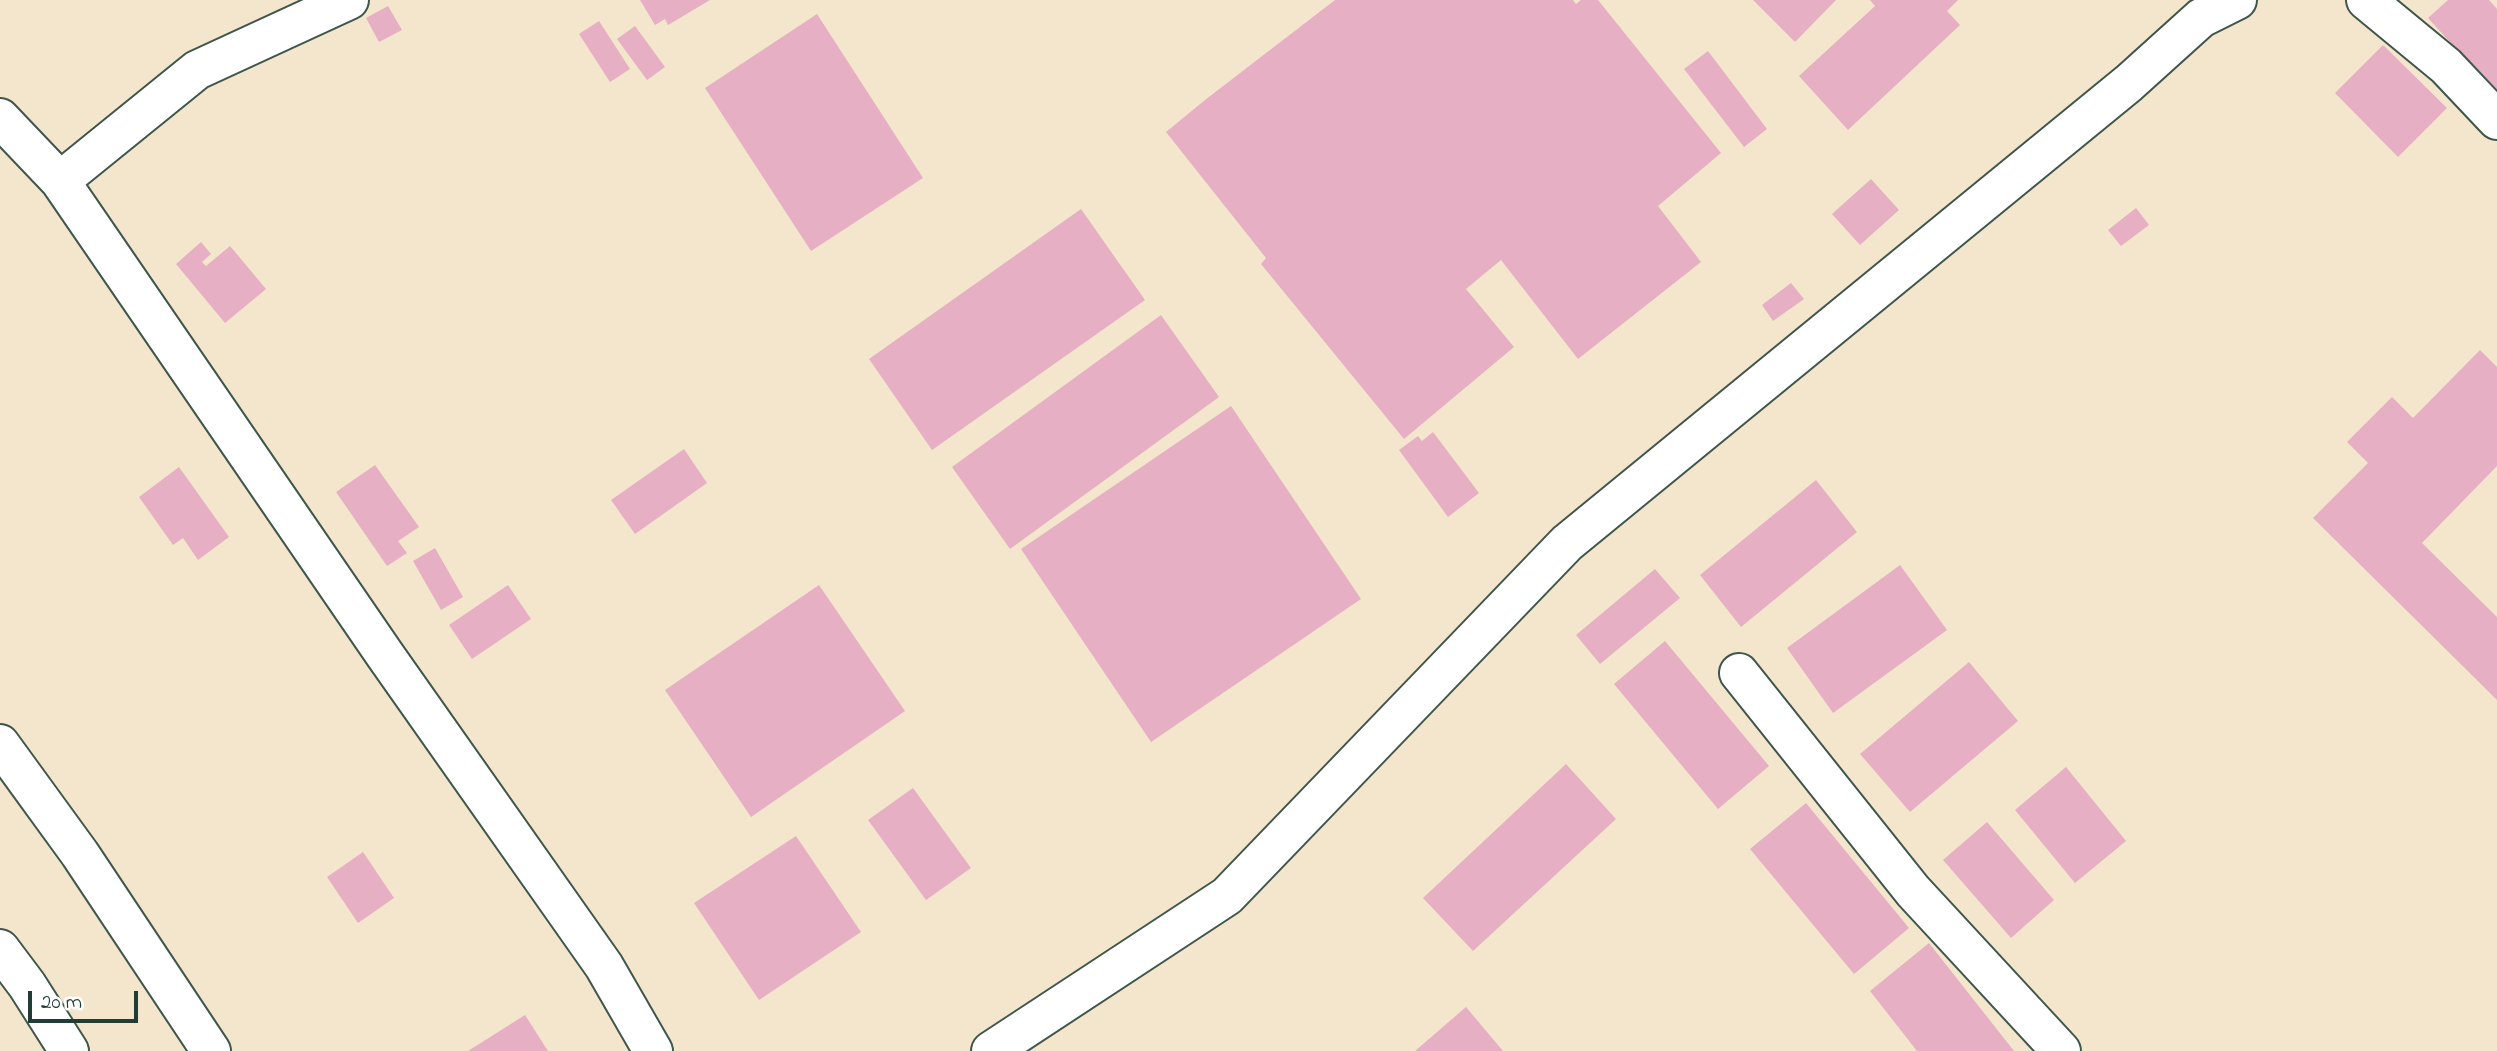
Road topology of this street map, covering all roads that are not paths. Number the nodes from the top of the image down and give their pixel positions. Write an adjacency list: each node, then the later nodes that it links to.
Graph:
1 (349, 0): 6 (main road)
2 (2236, 0): 13 (main road)
3 (2366, 0): 5 (main road)
4 (0, 118): 6 (main road)
5 (2497, 120)
6 (60, 181): 12 (main road)
7 (1739, 673): 14 (main road)
8 (0, 744): 11 (main road)
9 (0, 949): 10 (main road)
10 (69, 1051)
11 (211, 1051)
12 (653, 1051)
13 (991, 1051)
14 (2061, 1051)

